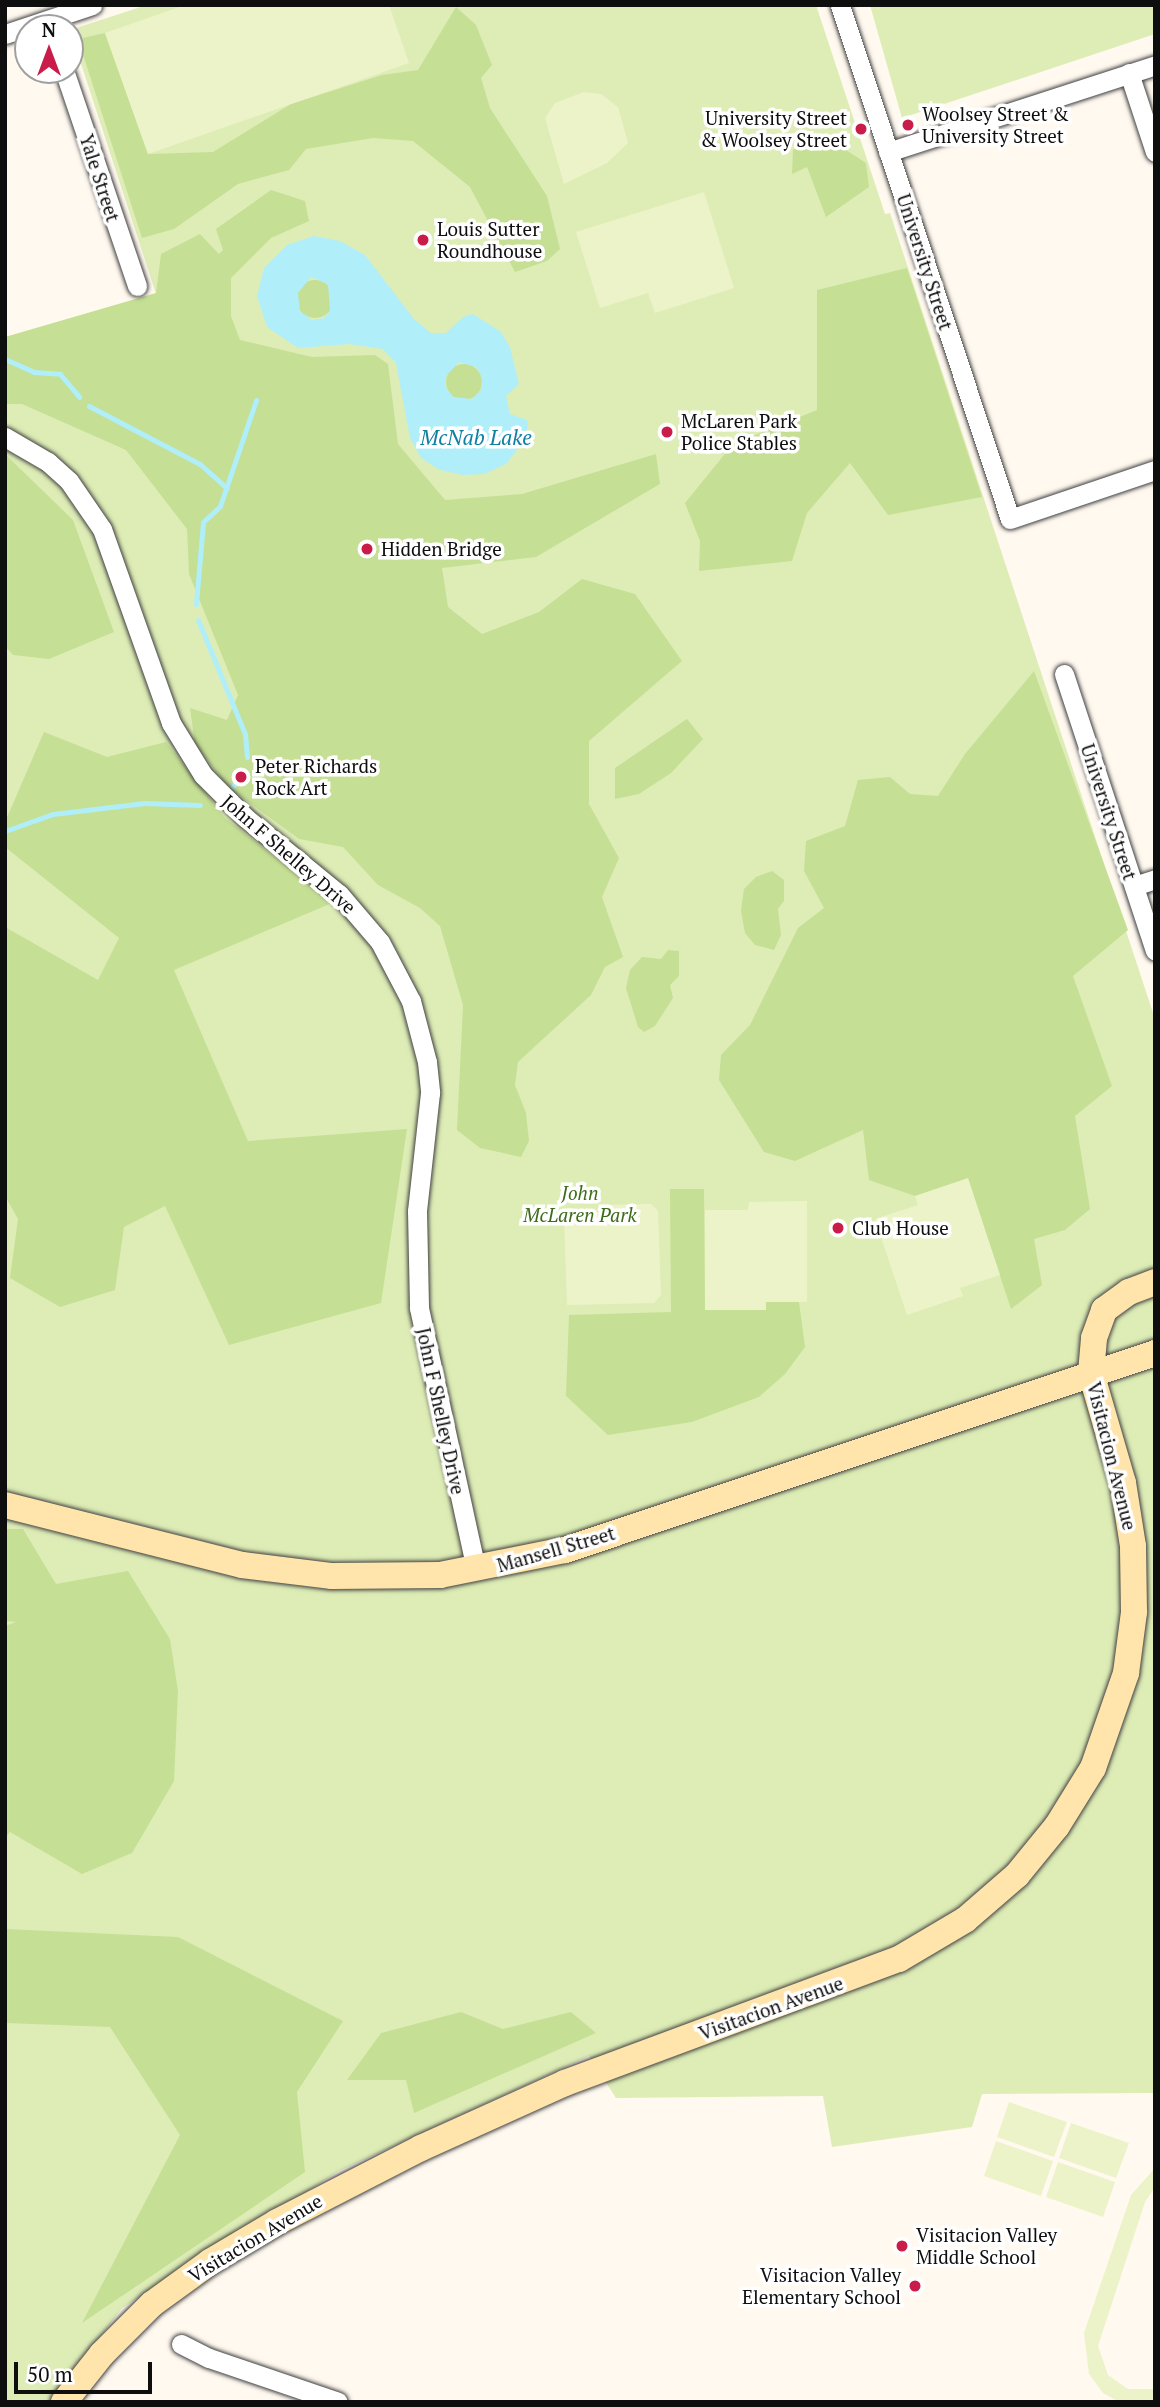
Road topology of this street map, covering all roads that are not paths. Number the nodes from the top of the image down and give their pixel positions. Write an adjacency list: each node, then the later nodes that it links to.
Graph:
1 (92, 5): 3 (street)
2 (840, 5): 7 (street, University Street)
3 (61, 14)
4 (1155, 65): 5 (street)
5 (1129, 73): 7 (street); 8 (street)
6 (69, 84): 9 (street, Yale Street)
7 (888, 152): 11 (street, University Street)
8 (1155, 152)
9 (136, 286)
10 (5, 437): 20 (street, John F Shelley Drive)
11 (1155, 470)
12 (1064, 674): 14 (street, University Street)
13 (1155, 879): 14 (street)
14 (1134, 886): 15 (street, University Street)
15 (1155, 950)
16 (1155, 1282): 18 (street)
17 (1155, 1353): 18 (street, Mansell Street)
18 (1091, 1373): 20 (street, Mansell Street); 22 (street, Visitacion Avenue)
19 (5, 1504): 20 (street, Mansell Street)
20 (476, 1570)
21 (181, 2344): 23 (street)
22 (64, 2402)
23 (338, 2402)

